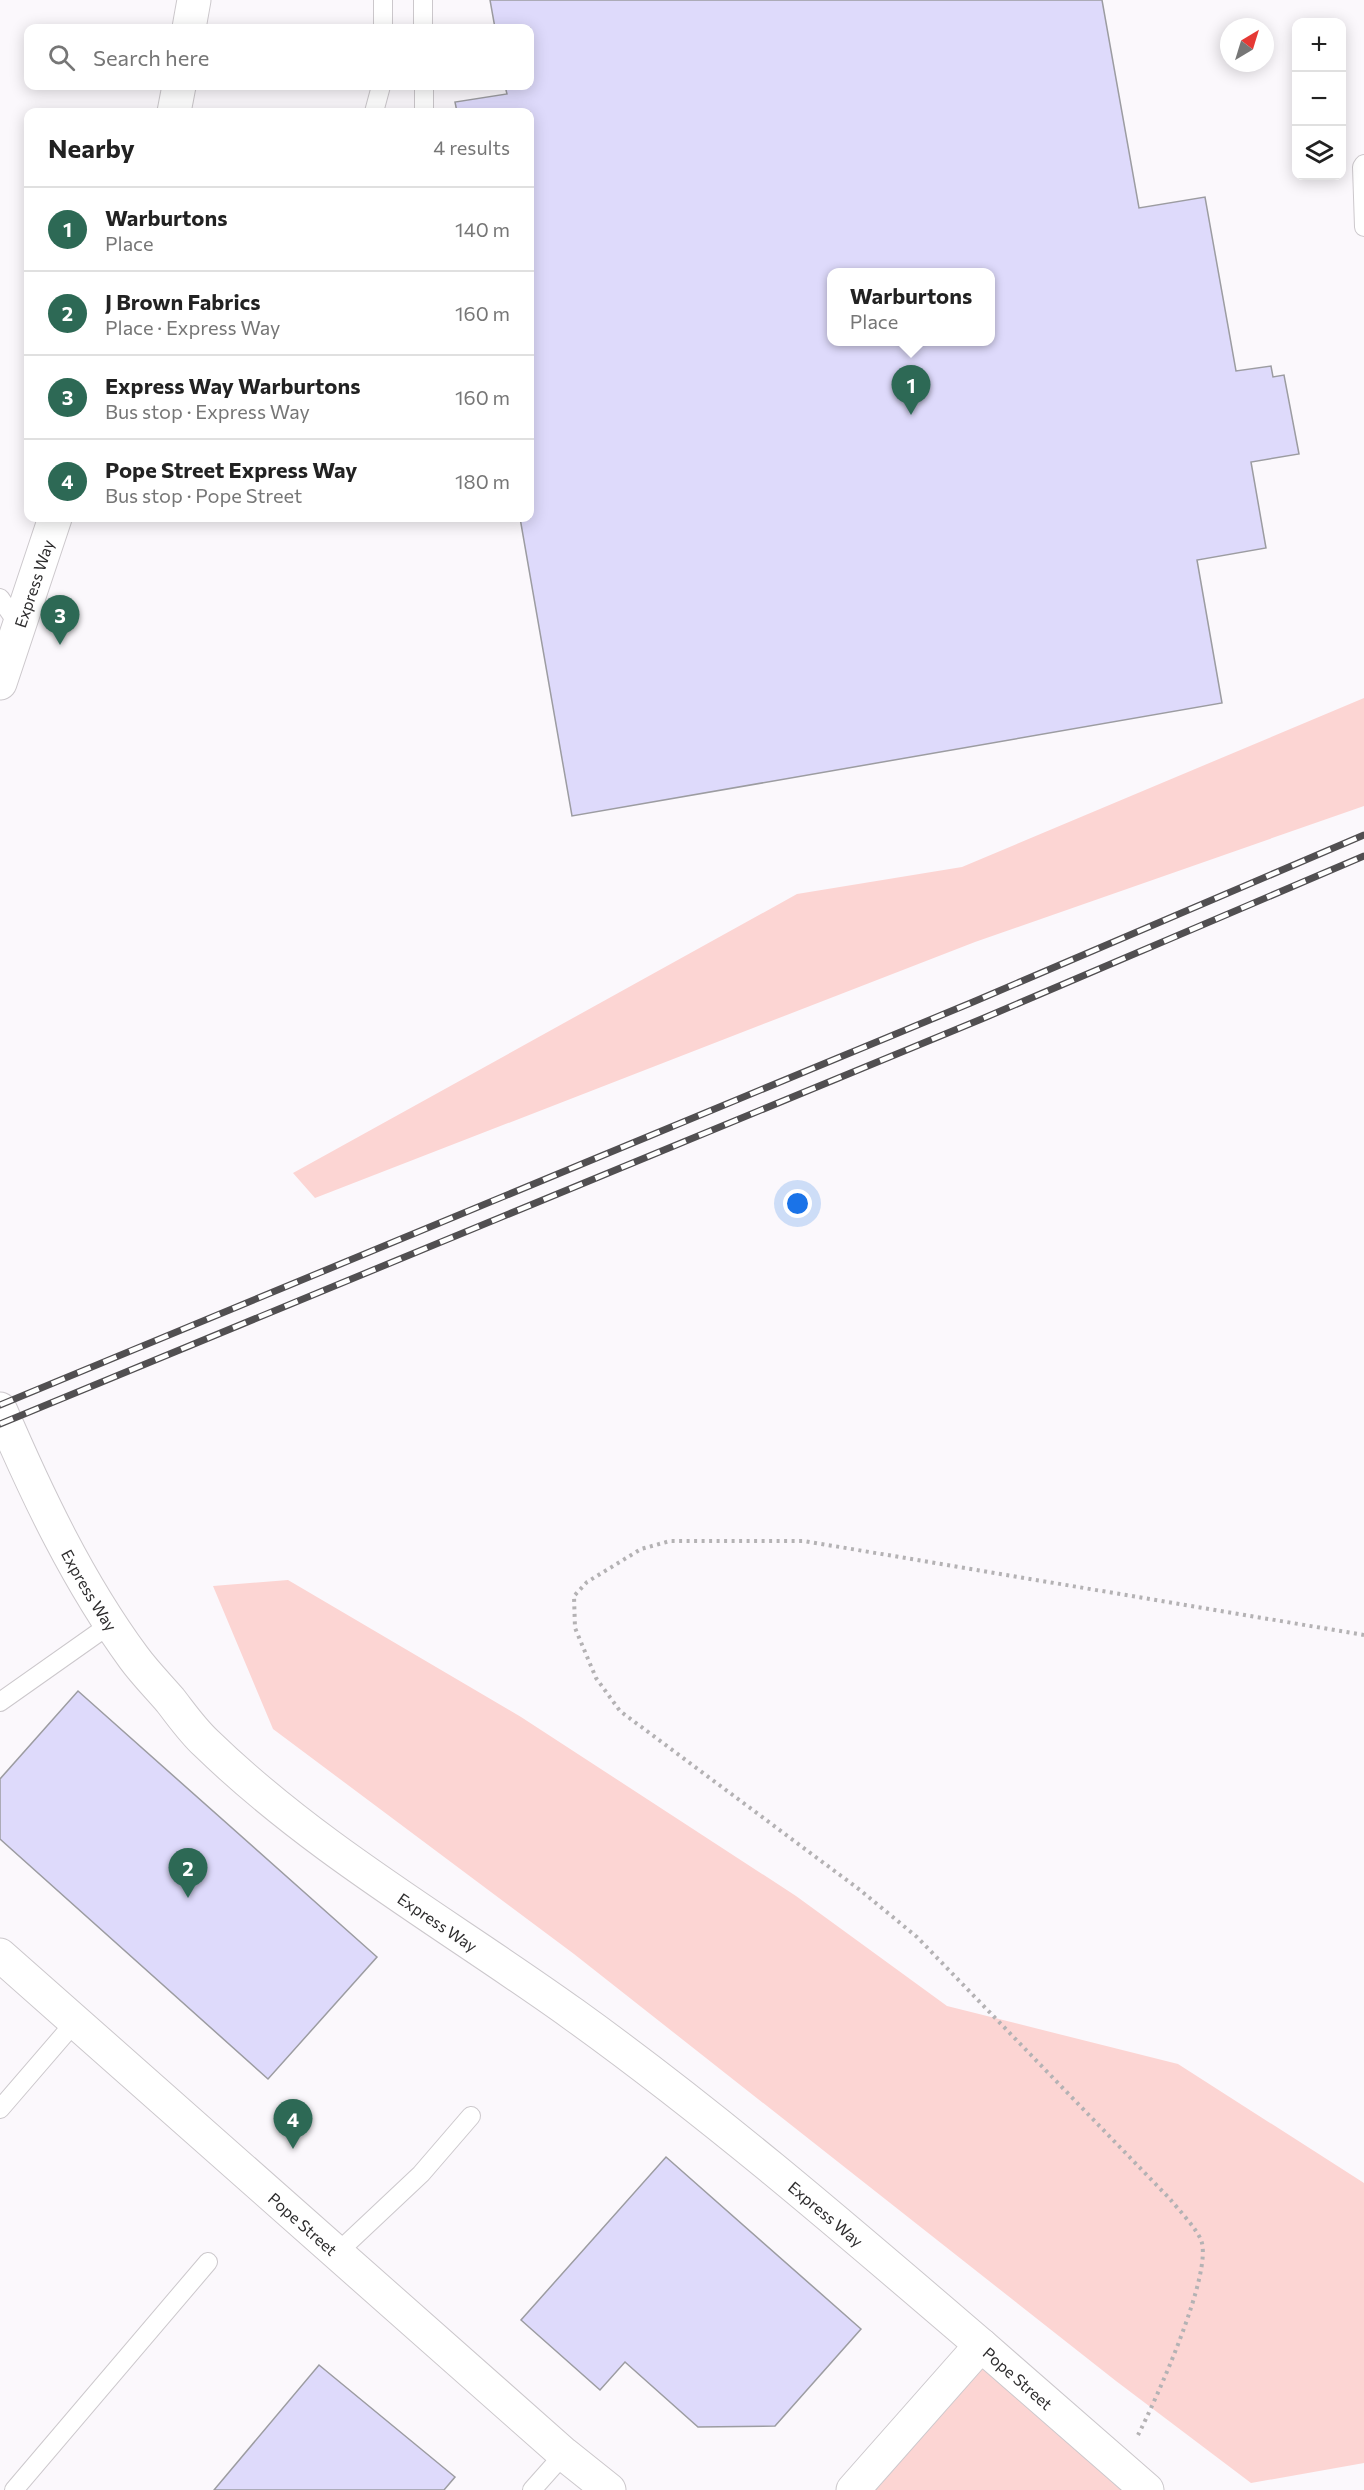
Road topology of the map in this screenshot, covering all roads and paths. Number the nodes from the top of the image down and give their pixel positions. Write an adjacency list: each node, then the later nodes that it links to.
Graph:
1 (194, 0): 4 (street)
2 (383, 0): 5 (lane)
3 (423, 0): 6 (lane)
4 (190, 24)
5 (383, 24)
6 (423, 24)
7 (178, 90): 10 (street)
8 (380, 90): 11 (lane)
9 (424, 90): 12 (lane)
10 (175, 108)
11 (375, 108)
12 (424, 108)
13 (1364, 164): 14 (lane)
14 (1364, 227)
15 (53, 522): 16 (street, Express Way)
16 (9, 611): 17 (street, Express Way)
17 (0, 683)
18 (0, 1408): 19 (street, Express Way)
19 (112, 1623): 21 (lane); 28 (street, Express Way)
20 (1364, 1635): 30 (path)
21 (0, 1702)
22 (0, 1955): 23 (street, Pope Street)
23 (75, 2022): 24 (lane); 26 (street, Pope Street)
24 (0, 2109)
25 (471, 2116): 26 (lane)
26 (337, 2253): 29 (street, Pope Street)
27 (208, 2262): 31 (lane)
28 (981, 2345): 30 (street, Pope Street); 34 (street, Pope Street)
29 (564, 2454): 32 (lane); 33 (street, Pope Street)
30 (1121, 2468): 35 (street, Pope Street)
31 (14, 2490)
32 (532, 2490)
33 (609, 2490)
34 (853, 2490)
35 (1147, 2490)

